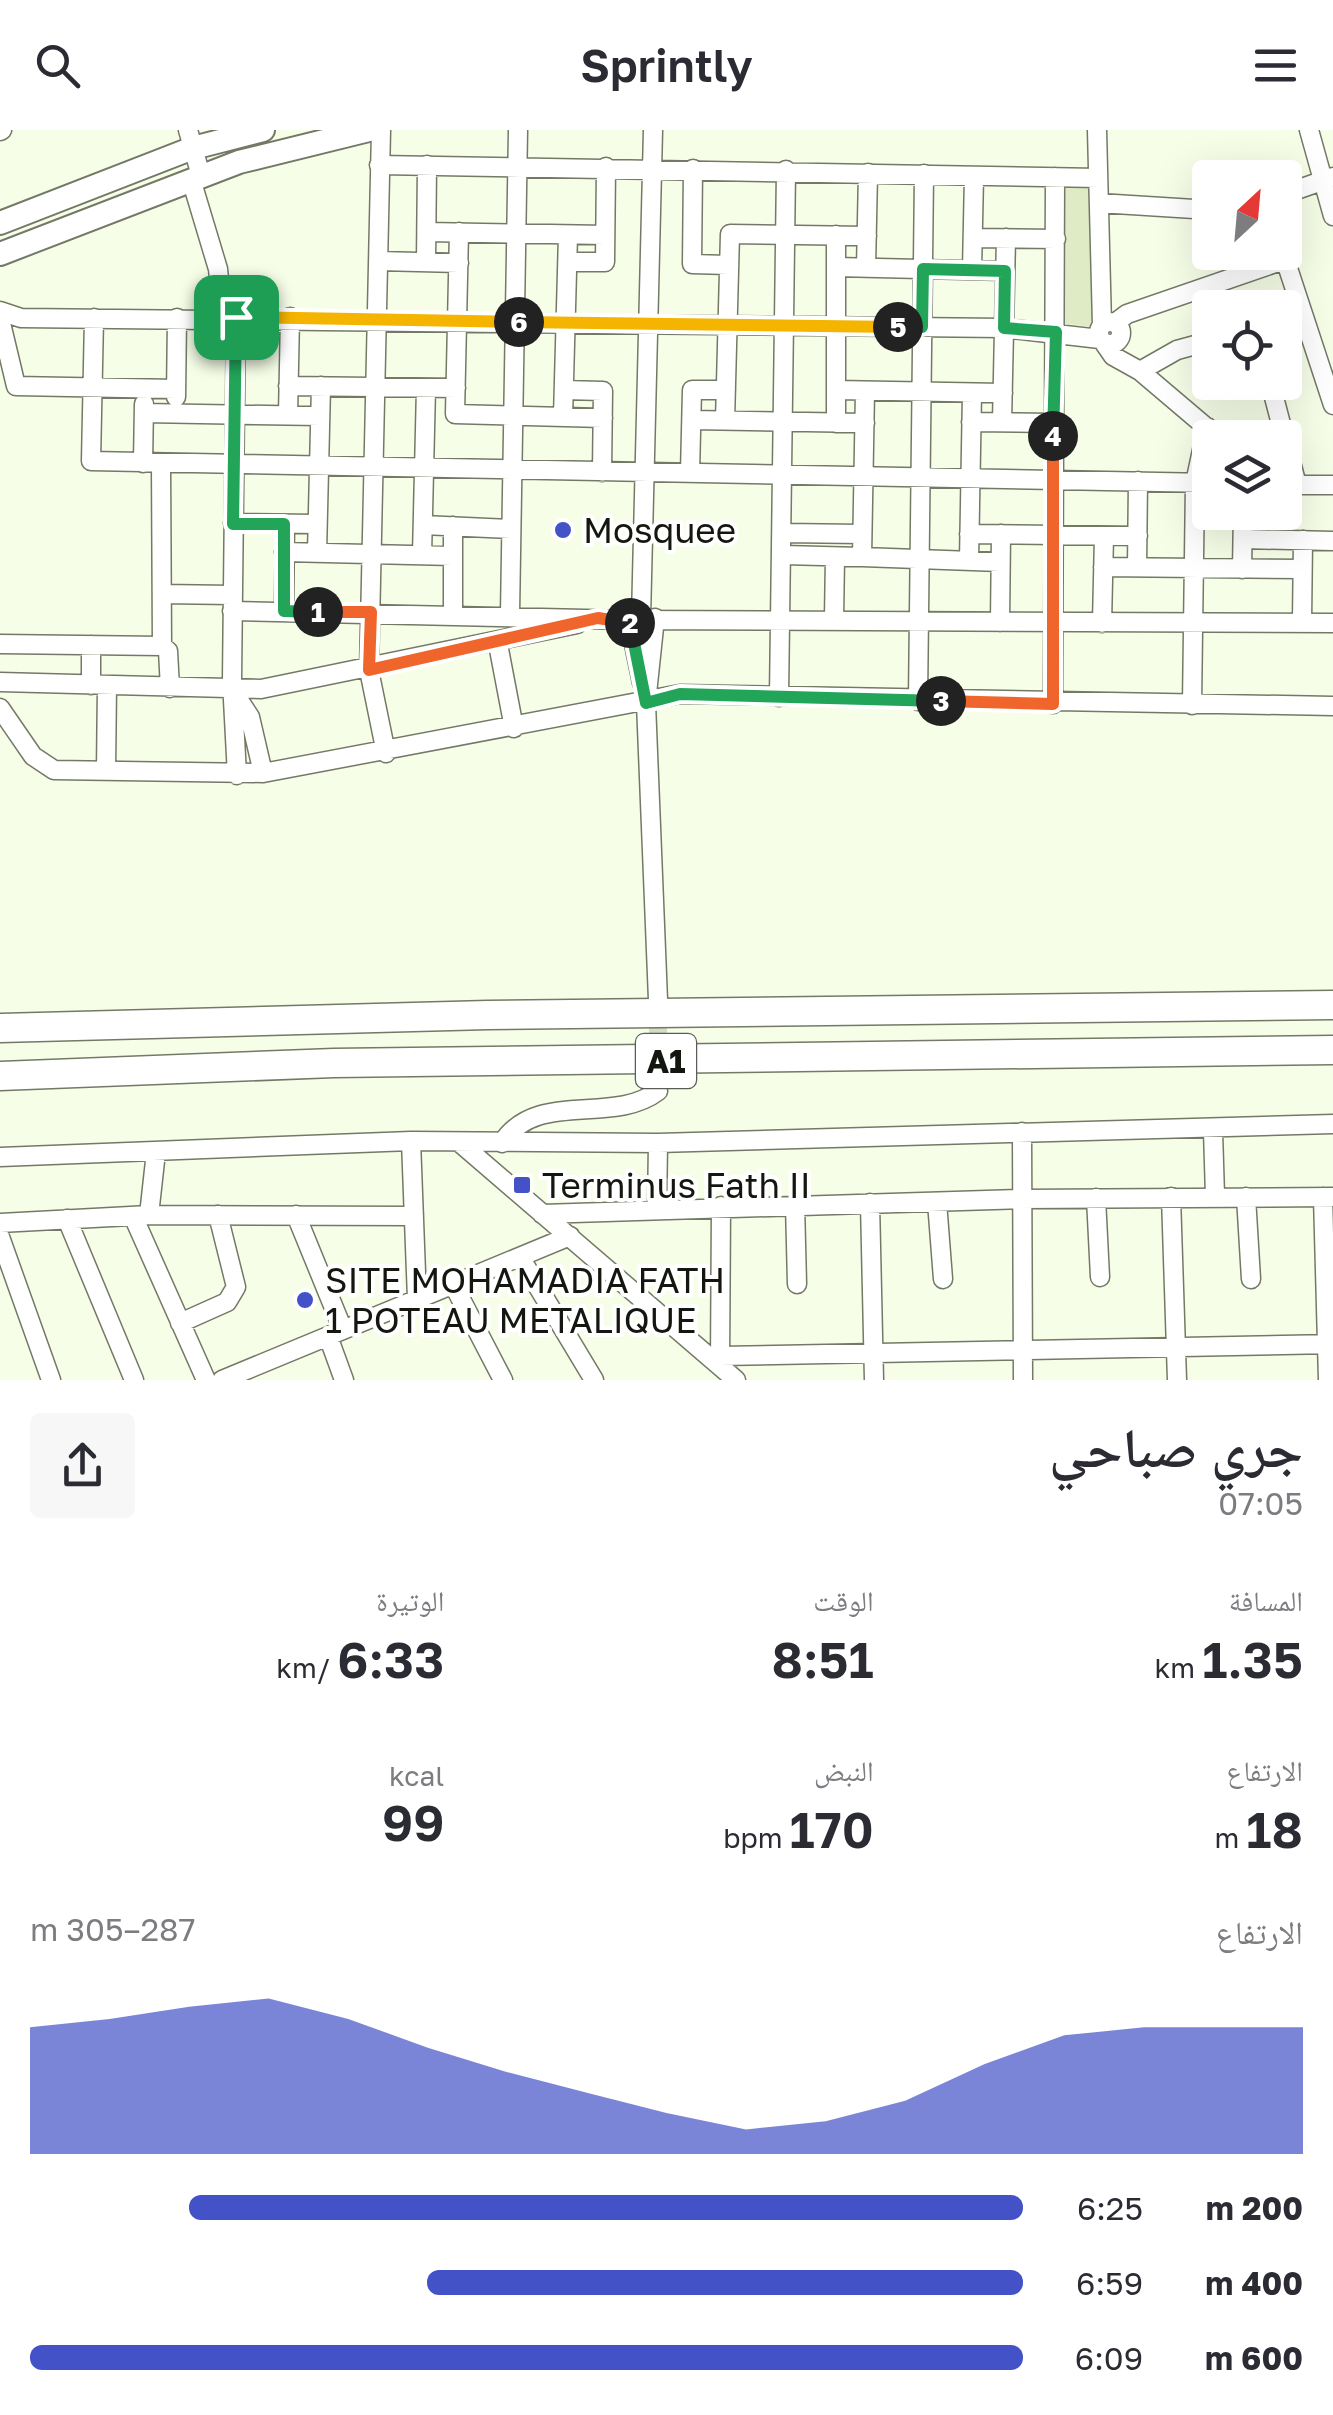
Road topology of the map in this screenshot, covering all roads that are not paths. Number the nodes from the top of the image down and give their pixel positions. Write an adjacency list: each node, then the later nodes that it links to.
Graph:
1 (262, 130): 8 (main road)
2 (369, 130): 20 (main road)
3 (382, 130): 9 (street)
4 (518, 130): 11 (street)
5 (653, 130): 13 (street)
6 (1097, 130): 21 (street)
7 (1310, 130): 22 (street)
8 (191, 139): 20 (street); 27 (main road)
9 (379, 165): 10 (street); 42 (street)
10 (428, 165): 11 (street); 28 (street)
11 (516, 166): 12 (street); 31 (street)
12 (606, 167): 13 (street); 36 (street)
13 (654, 168): 14 (street); 64 (street)
14 (694, 169): 15 (street); 30 (street)
15 (786, 170): 16 (street); 34 (street)
16 (868, 172): 17 (street); 37 (street)
17 (924, 174): 18 (street); 49 (street)
18 (974, 176): 19 (street); 38 (street)
19 (1055, 176): 21 (street); 40 (street)
20 (196, 178): 41 (main road); 55 (street)
21 (1098, 178): 24 (street)
22 (1328, 179): 23 (street); 26 (street)
23 (1302, 188)
24 (1099, 203): 25 (street); 70 (street)
25 (1192, 209)
26 (1333, 216)
27 (0, 223)
28 (427, 232): 29 (street); 43 (street)
29 (459, 232): 31 (street); 45 (street)
30 (692, 233): 33 (street); 46 (street)
31 (515, 234): 32 (street); 62 (street)
32 (568, 234): 36 (street); 44 (street)
33 (730, 234): 34 (street); 46 (street)
34 (786, 234): 35 (street); 66 (street)
35 (836, 235): 37 (street); 47 (street)
36 (605, 236): 44 (street)
37 (866, 236): 48 (street)
38 (973, 238): 39 (street); 50 (street)
39 (1006, 238): 40 (street); 53 (street)
40 (1056, 239): 71 (street)
41 (1, 251)
42 (378, 261): 43 (street); 60 (street)
43 (426, 262): 45 (street)
44 (568, 262): 63 (street)
45 (458, 263): 61 (street)
46 (728, 265): 65 (street)
47 (836, 267): 48 (street); 67 (street)
48 (866, 268): 49 (street)
49 (923, 269): 50 (street); 68 (street)
50 (972, 270): 53 (street)
51 (1246, 270): 70 (street)
52 (1289, 270): 89 (street)
53 (1005, 271): 69 (street)
54 (0, 311): 57 (street)
55 (229, 317): 56 (street); 58 (street); 92 (street)
56 (290, 317): 60 (street); 74 (street)
57 (94, 318): 58 (street); 77 (street)
58 (177, 318): 81 (street)
59 (0, 319): 77 (street)
60 (377, 320): 61 (street); 76 (street)
61 (457, 321): 62 (street); 80 (street)
62 (513, 322): 63 (street); 97 (street)
63 (566, 323): 64 (street); 82 (street)
64 (650, 324): 65 (street); 116 (street)
65 (726, 325): 66 (street); 83 (street)
66 (785, 326): 67 (street); 103 (street)
67 (836, 326): 68 (street); 84 (street)
68 (922, 327): 69 (street); 86 (street)
69 (1004, 328): 71 (street); 88 (street)
70 (1107, 331): 71 (street); 73 (street)
71 (1063, 333): 107 (street)
72 (1192, 346): 73 (street)
73 (1137, 370): 101 (street)
74 (288, 386): 75 (street); 95 (street)
75 (321, 386): 76 (street); 96 (street)
76 (376, 387): 79 (street); 112 (street)
77 (92, 388): 78 (street); 109 (street)
78 (144, 388): 81 (street); 90 (street)
79 (426, 388): 80 (street); 93 (street)
80 (456, 388): 94 (street)
81 (176, 389): 91 (street)
82 (564, 390): 98 (street); 99 (street)
83 (726, 390): 100 (street); 102 (street)
84 (836, 390): 85 (street); 106 (street)
85 (865, 390): 86 (street); 108 (street)
86 (921, 392): 87 (street); 120 (street)
87 (972, 393): 88 (street); 104 (street)
88 (1002, 393): 105 (street)
89 (1333, 404)
90 (144, 412): 91 (street); 109 (street)
91 (176, 413): 92 (street)
92 (234, 414): 95 (street); 110 (street)
93 (426, 414): 94 (street); 113 (street)
94 (455, 414): 97 (street)
95 (288, 415): 96 (street)
96 (320, 416): 111 (street)
97 (512, 416): 98 (street); 114 (street)
98 (564, 417): 99 (street)
99 (603, 418): 115 (street)
100 (692, 420): 102 (street); 117 (street)
101 (1198, 420)
102 (725, 421): 103 (street)
103 (785, 422): 106 (street); 118 (street)
104 (971, 422): 105 (street); 121 (street)
105 (1002, 422): 107 (street)
106 (836, 423): 108 (street)
107 (1053, 423): 122 (street)
108 (864, 424): 119 (street)
109 (152, 463): 110 (street); 161 (street)
110 (234, 466): 111 (street); 127 (street)
111 (318, 468): 112 (street); 129 (street)
112 (374, 469): 113 (street); 147 (street)
113 (424, 469): 114 (street); 130 (street)
114 (512, 470): 115 (street); 132 (street)
115 (602, 472): 116 (street)
116 (648, 473): 117 (street); 170 (street)
117 (690, 474): 118 (street)
118 (785, 475): 119 (street); 135 (street)
119 (864, 476): 120 (street); 136 (street)
120 (920, 476): 121 (street); 153 (street)
121 (970, 477): 122 (street); 137 (street)
122 (1054, 479): 123 (street); 139 (street)
123 (1138, 481): 124 (street); 141 (street)
124 (1192, 483)
125 (1302, 485): 126 (street)
126 (1333, 485)
127 (233, 524): 128 (street); 162 (street)
128 (284, 524): 129 (street); 145 (street)
129 (317, 524): 146 (street)
130 (423, 526): 131 (street); 148 (street)
131 (453, 526): 132 (street); 150 (street)
132 (511, 528): 166 (street)
133 (1198, 530): 158 (street)
134 (1243, 530): 142 (street)
135 (784, 533): 136 (street); 149 (street)
136 (862, 534): 152 (street)
137 (969, 534): 138 (street); 154 (street)
138 (1001, 534): 139 (street); 155 (street)
139 (1054, 535): 140 (street); 175 (street)
140 (1104, 536): 141 (street); 156 (street)
141 (1138, 536): 157 (street)
142 (1243, 539): 143 (street); 159 (street)
143 (1302, 540): 144 (street); 160 (street)
144 (1333, 541)
145 (284, 552): 146 (street); 163 (street)
146 (316, 553): 147 (street)
147 (372, 554): 148 (street); 164 (street)
148 (422, 555): 150 (street)
149 (783, 555): 151 (street); 167 (street)
150 (453, 556): 165 (street)
151 (835, 557): 152 (street); 169 (street)
152 (862, 558): 153 (street)
153 (920, 559): 154 (street); 171 (street)
154 (969, 560): 155 (street)
155 (1000, 562): 172 (street)
156 (1103, 567): 157 (street); 176 (street)
157 (1137, 567): 158 (street)
158 (1194, 568): 159 (street); 177 (street)
159 (1242, 568): 160 (street)
160 (1302, 569): 173 (street)
161 (162, 594): 162 (street); 181 (street)
162 (232, 603): 163 (street); 186 (street)
163 (284, 611): 164 (street)
164 (371, 612): 165 (street); 182 (street)
165 (453, 614): 166 (street)
166 (510, 614): 168 (street)
167 (781, 617): 169 (street); 170 (street); 187 (street)
168 (598, 618): 170 (street); 179 (street)
169 (834, 618): 171 (street)
170 (642, 619): 189 (street)
171 (920, 620): 172 (street); 188 (street)
172 (1000, 622): 175 (street)
173 (1302, 622): 174 (street); 177 (street)
174 (1333, 622)
175 (1054, 623): 176 (street); 190 (street)
176 (1102, 623): 177 (street)
177 (1193, 623): 191 (street)
178 (0, 644): 180 (street)
179 (498, 644): 182 (street); 194 (street)
180 (92, 645): 181 (street); 184 (street)
181 (162, 646): 185 (street)
182 (369, 670): 186 (street); 195 (street)
183 (0, 682): 184 (street)
184 (99, 685): 185 (street); 196 (street)
185 (170, 688): 186 (street)
186 (233, 690): 197 (street); 198 (street)
187 (779, 698): 188 (street); 189 (street)
188 (918, 701): 190 (street)
189 (646, 703): 194 (street); 199 (street)
190 (1053, 704): 191 (street)
191 (1192, 705): 192 (street)
192 (1333, 706)
193 (0, 708): 196 (street)
194 (514, 728): 195 (street)
195 (386, 753): 197 (street)
196 (106, 771): 198 (street)
197 (263, 774): 198 (street)
198 (236, 775)
199 (658, 1000)
200 (1333, 1006): 201 (highway, A1)
201 (0, 1028)
202 (1333, 1050): 203 (highway, A1)
203 (0, 1076)
204 (658, 1090): 210 (street)
205 (1333, 1124): 206 (street)
206 (1213, 1130): 207 (street); 214 (street)
207 (1022, 1132): 211 (street); 219 (street)
208 (411, 1141): 209 (street); 212 (street); 229 (street)
209 (459, 1142): 210 (street); 225 (street)
210 (502, 1143): 211 (street)
211 (658, 1144): 224 (street)
212 (156, 1152): 213 (street); 226 (street)
213 (0, 1157)
214 (1215, 1196): 216 (street); 218 (street)
215 (1328, 1196): 216 (street); 243 (street)
216 (1246, 1197): 237 (street)
217 (1096, 1198): 218 (street); 219 (street); 235 (street)
218 (1171, 1198): 244 (street)
219 (1022, 1199): 220 (street); 245 (street)
220 (937, 1202): 222 (street); 236 (street)
221 (795, 1204): 222 (street); 223 (street); 239 (street)
222 (870, 1204): 246 (street)
223 (721, 1206): 224 (street); 247 (street)
224 (657, 1210): 225 (street)
225 (542, 1214): 232 (street)
226 (141, 1215): 227 (street); 230 (street); 241 (street)
227 (218, 1215): 228 (street); 241 (street)
228 (296, 1216): 229 (street); 242 (street)
229 (414, 1216): 240 (street)
230 (66, 1220): 231 (street); 249 (street)
231 (0, 1223)
232 (570, 1236): 234 (street); 247 (street)
233 (0, 1237): 248 (street)
234 (520, 1256): 238 (street); 254 (street)
235 (1100, 1277)
236 (943, 1279)
237 (1251, 1279)
238 (453, 1284): 240 (street); 253 (street)
239 (798, 1284)
240 (417, 1299): 242 (street)
241 (180, 1324): 250 (street)
242 (336, 1333): 251 (street); 252 (street)
243 (1330, 1344): 244 (street); 259 (street)
244 (1176, 1350): 245 (street); 258 (street)
245 (1022, 1352): 246 (street); 257 (street)
246 (873, 1356): 247 (street); 256 (street)
247 (720, 1361): 255 (street)
248 (51, 1380)
249 (134, 1380)
250 (206, 1380)
251 (222, 1380)
252 (344, 1380)
253 (504, 1380)
254 (594, 1380)
255 (736, 1380)
256 (874, 1380)
257 (1023, 1380)
258 (1177, 1380)
259 (1328, 1380)

